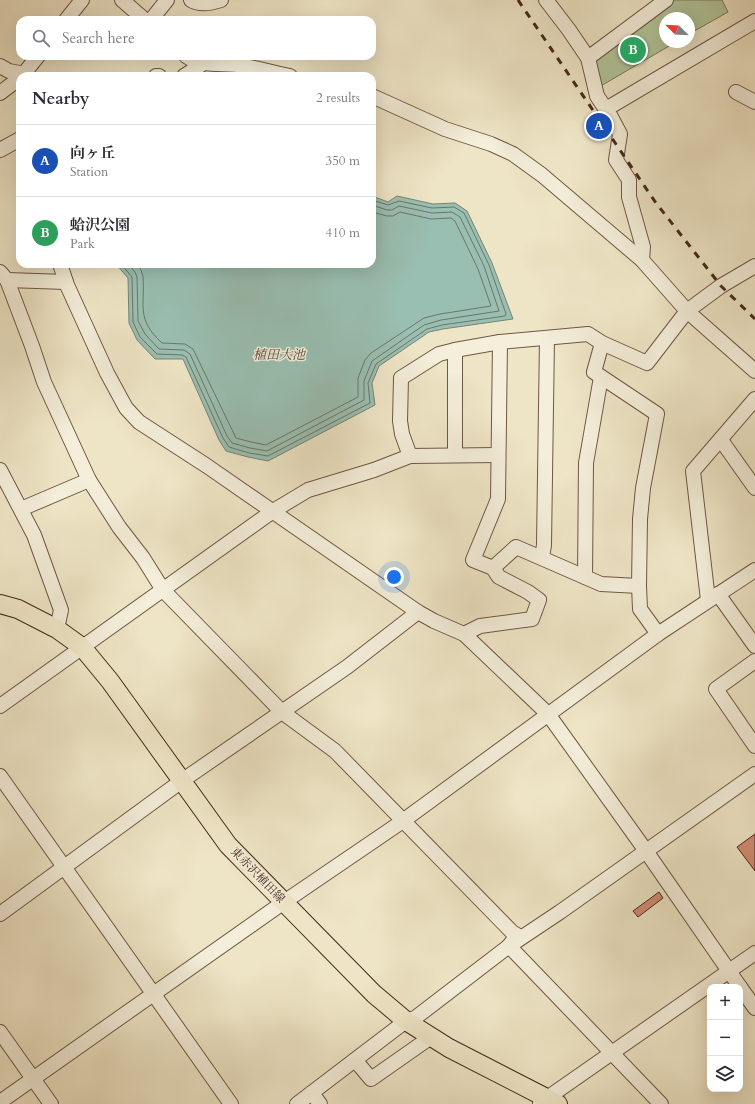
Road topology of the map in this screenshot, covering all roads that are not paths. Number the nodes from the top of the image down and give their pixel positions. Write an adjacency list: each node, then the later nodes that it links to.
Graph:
1 (82, 0): 8 (street)
2 (122, 0): 9 (street)
3 (167, 0): 10 (street)
4 (191, 0): 5 (street)
5 (221, 0)
6 (546, 0): 12 (street)
7 (666, 0): 12 (street)
8 (69, 16)
9 (141, 16)
10 (155, 16)
11 (755, 21): 26 (street)
12 (588, 58): 26 (street)
13 (35, 60): 17 (street)
14 (192, 60): 15 (street)
15 (204, 63): 18 (street); 19 (street)
16 (0, 66): 20 (street)
17 (26, 72)
18 (190, 72)
19 (273, 72)
20 (16, 74)
21 (16, 81): 23 (street)
22 (736, 92): 25 (street)
23 (0, 93)
24 (376, 98): 29 (street)
25 (755, 102)
26 (606, 109): 29 (street)
27 (16, 141): 28 (street)
28 (0, 150)
29 (642, 260): 34 (street)
30 (755, 266): 34 (street)
31 (61, 268): 33 (street)
32 (3, 276): 33 (street); 47 (street)
33 (66, 282): 50 (street)
34 (687, 311): 37 (street); 39 (street)
35 (547, 338): 36 (street); 37 (street); 51 (street)
36 (500, 342): 38 (street); 45 (street)
37 (602, 343): 40 (street)
38 (455, 350): 43 (street); 44 (street)
39 (755, 371)
40 (601, 377): 54 (street); 55 (street)
41 (755, 399): 42 (street)
42 (721, 440): 48 (street); 57 (street)
43 (455, 455): 44 (street); 45 (street)
44 (410, 456): 50 (street)
45 (498, 456): 52 (street)
46 (0, 470): 49 (street)
47 (89, 480): 49 (street); 56 (street)
48 (755, 488)
49 (21, 509): 60 (street)
50 (273, 511): 56 (street); 59 (street)
51 (542, 558): 52 (street); 54 (street)
52 (493, 568): 61 (street)
53 (755, 570): 57 (street)
54 (585, 577): 55 (street)
55 (639, 586): 62 (street)
56 (163, 590): 64 (street); 67 (street)
57 (713, 597): 62 (street); 63 (street)
58 (0, 604): 60 (main road, 東赤沢植田線)
59 (418, 612): 61 (street); 67 (street)
60 (57, 629): 64 (main road, 東赤沢植田線)
61 (464, 634): 68 (street)
62 (658, 634): 68 (street)
63 (755, 646)
64 (82, 647): 66 (street); 72 (main road, 東赤沢植田線)
65 (755, 661): 69 (street)
66 (0, 706)
67 (282, 712): 72 (street); 73 (street)
68 (548, 714): 73 (street); 74 (street)
69 (755, 746)
70 (755, 774): 74 (street)
71 (0, 776): 75 (street)
72 (183, 780): 75 (street); 76 (main road, 東赤沢植田線)
73 (403, 821): 76 (street); 78 (street)
74 (646, 851): 78 (street); 80 (street)
75 (64, 866): 77 (street); 83 (street)
76 (284, 902): 83 (street); 85 (main road, 東赤沢植田線)
77 (0, 914)
78 (509, 946): 85 (street); 88 (street)
79 (755, 954): 80 (street)
80 (729, 972): 81 (street); 88 (street)
81 (738, 984)
82 (743, 991): 84 (street)
83 (154, 994): 90 (street); 95 (street)
84 (755, 1008)
85 (406, 1021): 87 (main road, 東赤沢植田線); 89 (street)
86 (0, 1032): 90 (street)
87 (431, 1037): 89 (street); 93 (main road, 東赤沢植田線)
88 (612, 1054): 93 (street); 97 (street)
89 (356, 1060): 91 (street)
90 (33, 1078): 92 (street); 94 (street)
91 (316, 1099): 96 (street)
92 (0, 1102)
93 (547, 1102)
94 (51, 1104)
95 (231, 1104)
96 (297, 1104)
97 (661, 1104)

